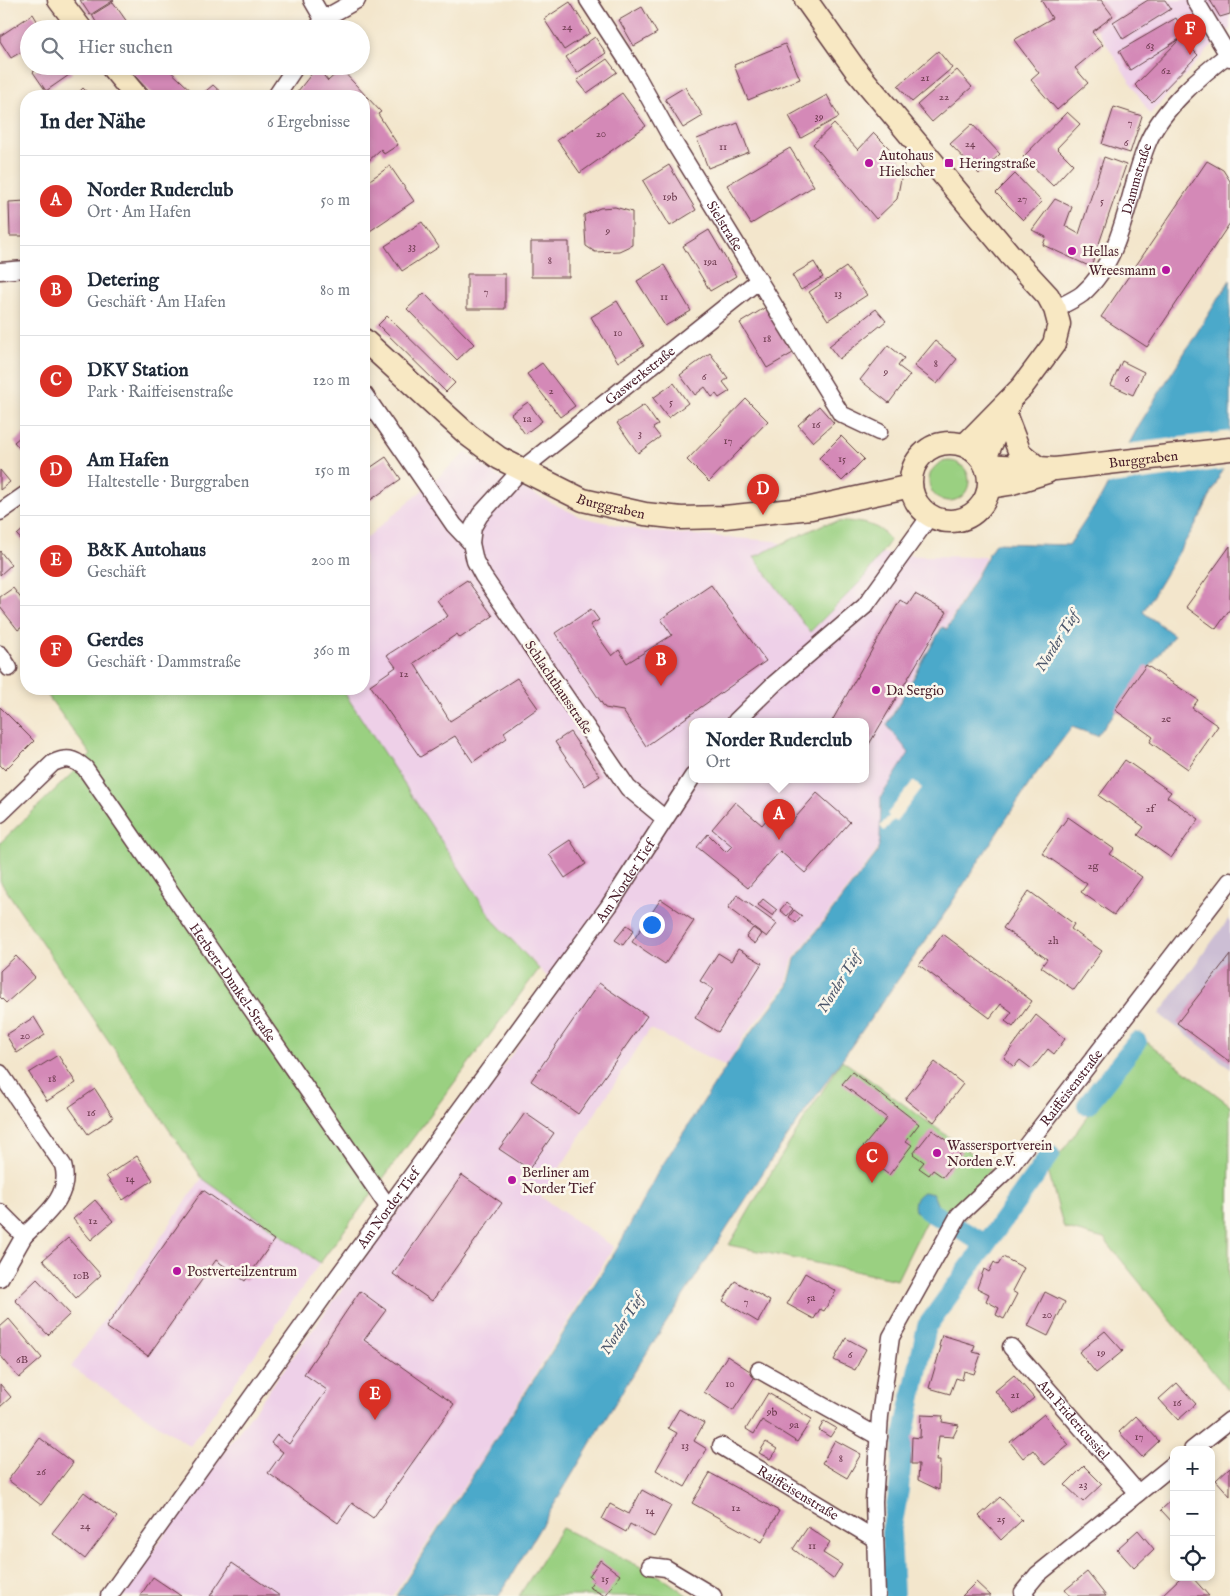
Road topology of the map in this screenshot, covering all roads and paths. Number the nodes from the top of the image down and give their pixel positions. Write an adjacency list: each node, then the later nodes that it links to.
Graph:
1 (59, 0): 7 (main road)
2 (312, 0): 8 (street)
3 (357, 0): 9 (street)
4 (588, 0): 17 (street, Sielstraße)
5 (806, 0): 18 (main road)
6 (1195, 0): 10 (street)
7 (74, 20)
8 (319, 20)
9 (326, 20)
10 (1229, 55): 18 (street, Dammstraße)
11 (118, 75): 13 (main road)
12 (290, 75): 14 (street)
13 (131, 90)
14 (280, 90)
15 (20, 269): 16 (street)
16 (0, 271)
17 (759, 280): 22 (street, Sielstraße); 27 (street, Gaswerkstraße)
18 (1055, 309): 21 (main road)
19 (370, 345): 27 (main road, Burggraben)
20 (370, 403): 33 (street, Schlachthausstraße)
21 (1008, 407): 23 (main road); 25 (main road); 26 (main road)
22 (879, 432)
23 (965, 444): 25 (main road); 28 (main road)
24 (1230, 449): 26 (main road, Burggraben)
25 (985, 462): 26 (main road, Burggraben); 29 (main road)
26 (1046, 468): 29 (main road, Burggraben)
27 (521, 470): 28 (main road, Burggraben); 33 (street)
28 (910, 486): 32 (main road)
29 (990, 487): 32 (main road)
30 (20, 498): 31 (street)
31 (0, 512)
32 (930, 516): 36 (street)
33 (471, 543): 39 (street, Schlachthausstraße)
34 (0, 654): 35 (street)
35 (10, 668)
36 (739, 718)
37 (689, 782): 39 (street, Am Norder Tief)
38 (0, 814): 42 (street, Herbert-Dunkel-Straße)
39 (664, 818): 42 (street, Am Norder Tief)
40 (1230, 881): 49 (street, Raiffeisenstraße)
41 (0, 1073): 44 (street)
42 (389, 1208): 56 (street, Am Norder Tief)
43 (0, 1212): 44 (street)
44 (24, 1236): 45 (street)
45 (0, 1278)
46 (1011, 1346): 53 (street, Am Fridericussiel)
47 (759, 1370): 49 (street)
48 (1230, 1420): 51 (street)
49 (879, 1437): 54 (street, Raiffeisenstraße)
50 (721, 1446): 54 (street, Raiffeisenstraße)
51 (1197, 1446)
52 (1170, 1467): 53 (street)
53 (1138, 1493): 59 (street)
54 (875, 1539): 58 (street, Raiffeisenstraße)
55 (650, 1566): 57 (street)
56 (109, 1596)
57 (713, 1596)
58 (877, 1596)
59 (1026, 1596)

